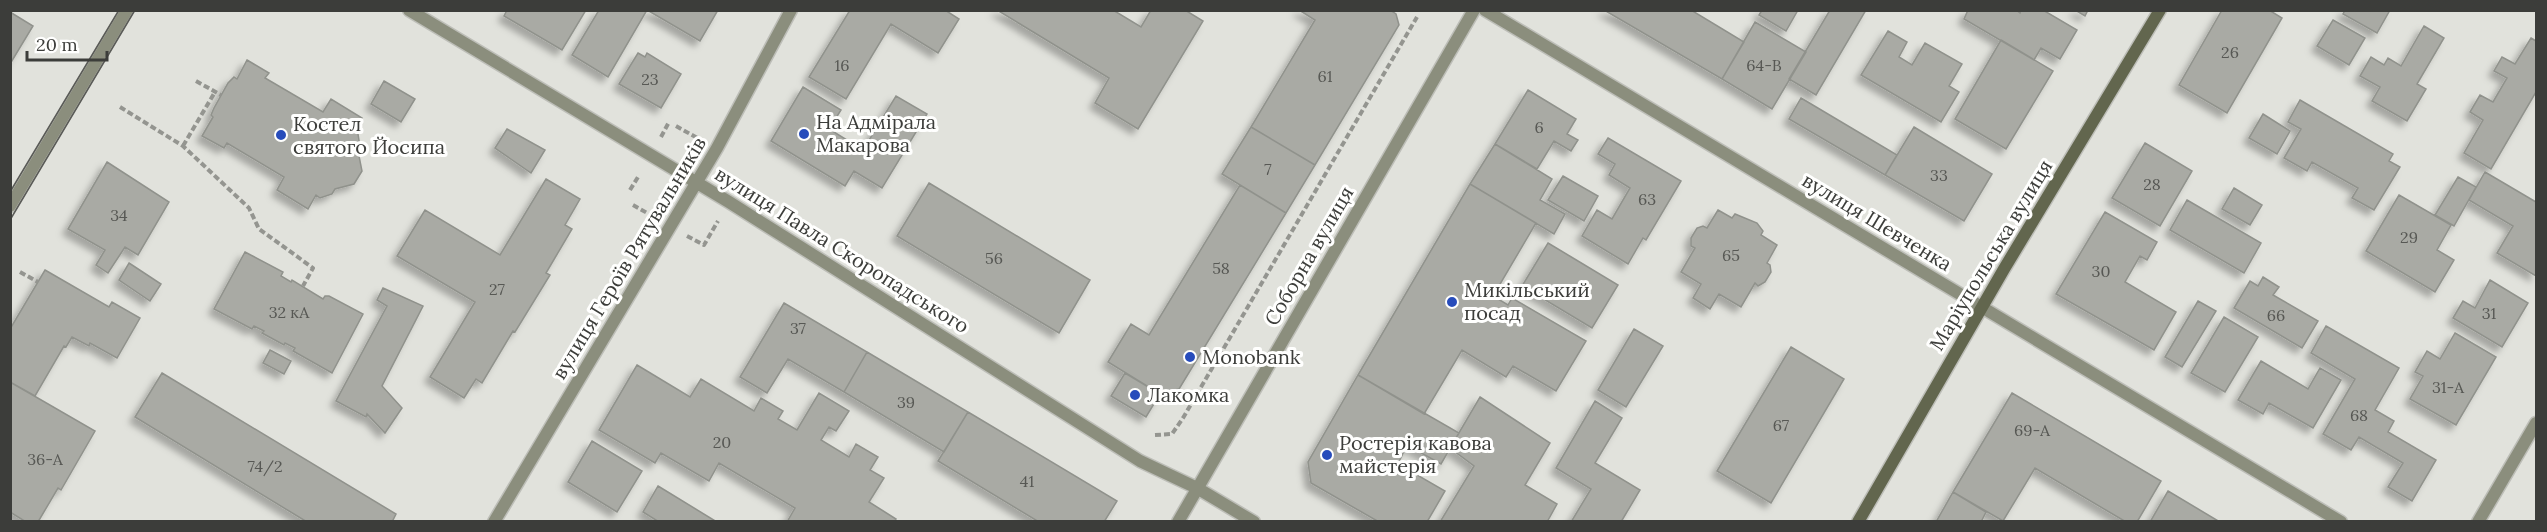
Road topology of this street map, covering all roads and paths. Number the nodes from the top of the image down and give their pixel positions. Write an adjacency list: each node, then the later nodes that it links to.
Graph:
1 (127, 10): 21 (street)
2 (409, 10): 18 (street, вулиця Павла Скоропадського)
3 (792, 10): 18 (street, вулиця Героїв Рятувальників)
4 (1474, 10): 31 (street, Соборна вулиця)
5 (1485, 10): 28 (street, вулиця Шевченка)
6 (2160, 10): 28 (street, Маріупольська вулиця)
7 (1417, 17): 30 (path)
8 (196, 81): 9 (path)
9 (215, 92): 10 (path); 16 (path)
10 (221, 95)
11 (120, 107): 16 (path)
12 (669, 122): 14 (path)
13 (676, 126): 15 (path)
14 (661, 137)
15 (699, 138)
16 (183, 146): 27 (path)
17 (638, 177): 19 (path)
18 (697, 182): 31 (street, вулиця Павла Скоропадського); 32 (street, вулиця Героїв Рятувальників)
19 (630, 190)
20 (633, 205): 22 (path)
21 (10, 206)
22 (656, 218)
23 (718, 221): 24 (path)
24 (687, 236)
25 (20, 272): 26 (path)
26 (38, 282)
27 (303, 286)
28 (1982, 307): 35 (street, Маріупольська вулиця); 36 (street, вулиця Шевченка)
29 (2536, 423): 37 (street)
30 (1155, 435)
31 (1197, 488): 33 (street, Соборна вулиця); 34 (street, вулиця Павла Скоропадського)
32 (494, 522)
33 (1178, 522)
34 (1254, 522)
35 (1858, 522)
36 (2341, 522)
37 (2478, 522)

